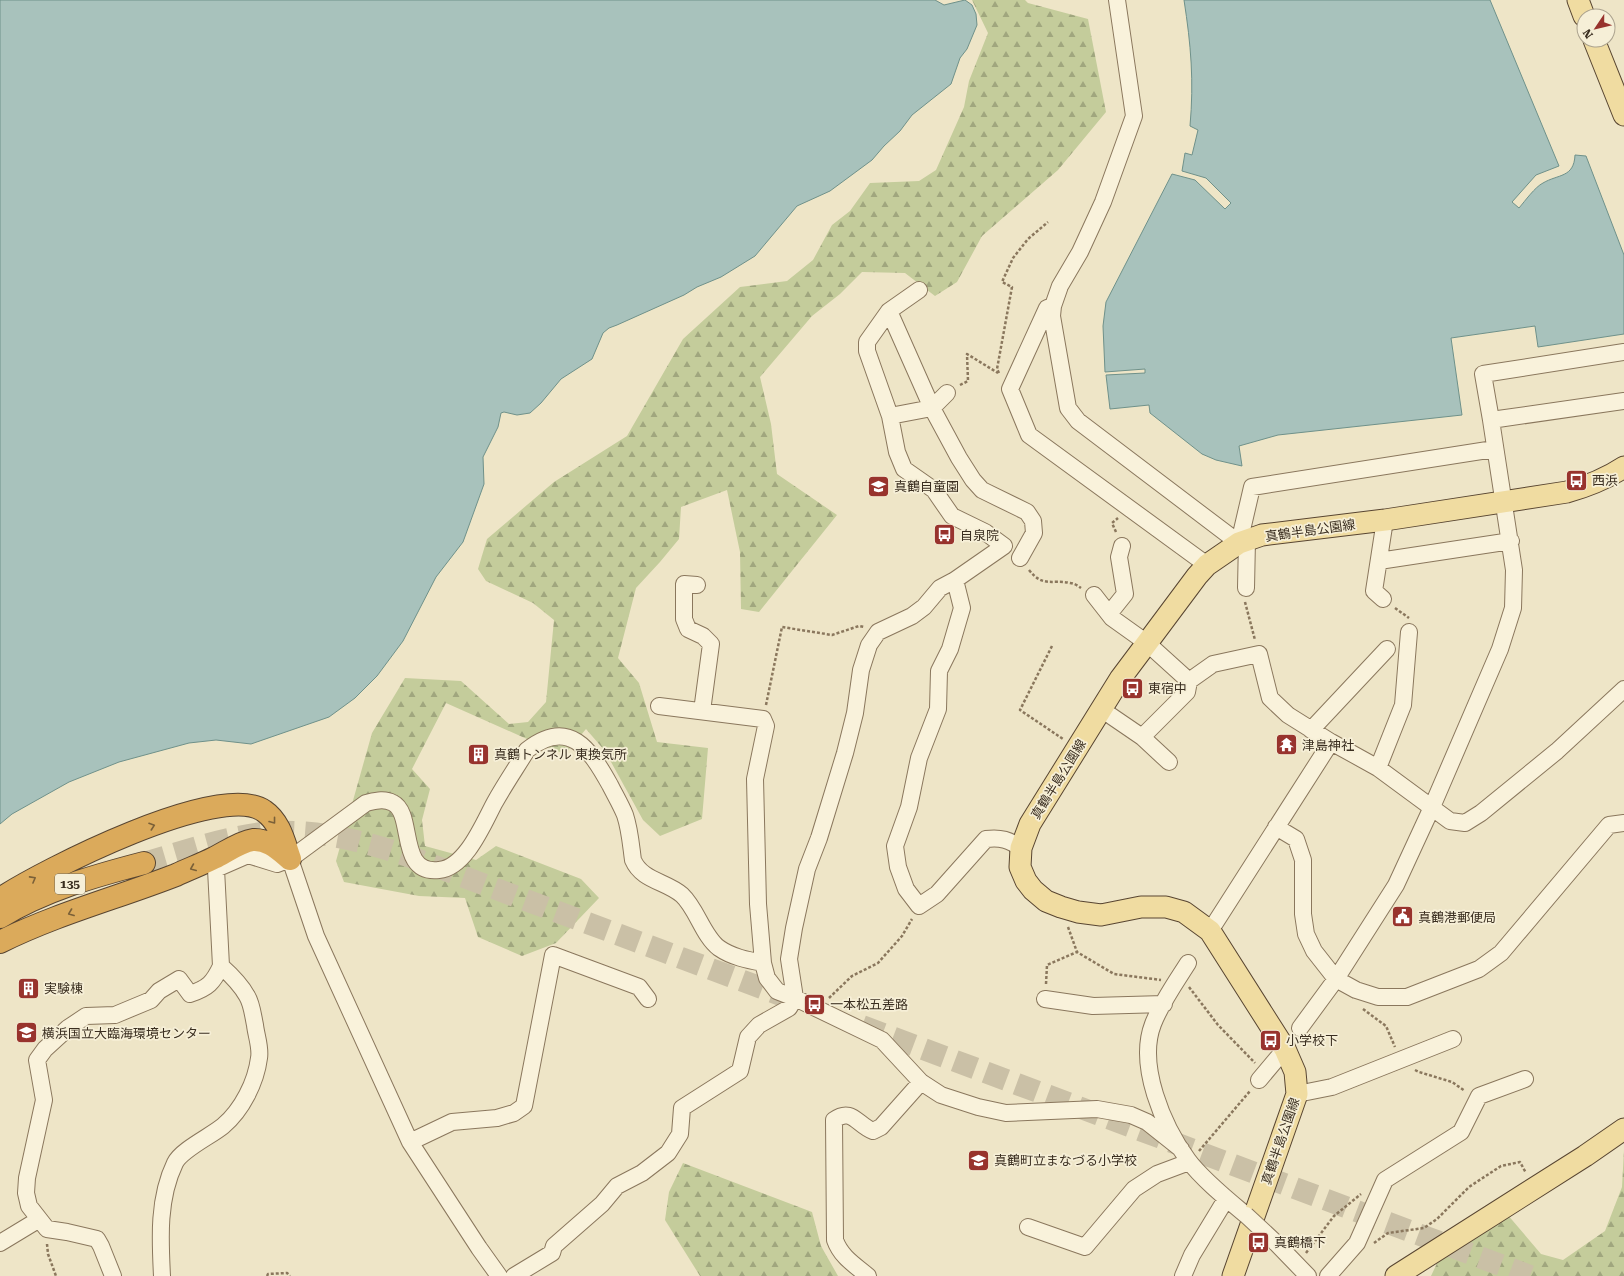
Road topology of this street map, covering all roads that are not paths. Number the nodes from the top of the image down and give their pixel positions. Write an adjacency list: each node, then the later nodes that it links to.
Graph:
1 (1117, 0): 5 (street)
2 (1597, 48): 3 (main road)
3 (1624, 115)
4 (919, 290): 6 (street)
5 (1053, 306): 18 (street); 22 (street)
6 (890, 311): 10 (street); 11 (street)
7 (1624, 352): 12 (street)
8 (947, 393): 10 (street)
9 (1624, 401): 12 (street)
10 (932, 408): 11 (street); 20 (street)
11 (890, 416): 23 (street)
12 (1491, 420): 13 (street)
13 (1494, 449): 15 (street); 18 (street)
14 (1624, 467): 15 (main road, 真鶴半島公園線)
15 (1504, 502): 16 (main road, 真鶴半島公園線); 17 (street)
16 (1385, 520): 18 (main road, 真鶴半島公園線); 21 (street)
17 (1511, 541): 21 (street); 42 (street)
18 (1243, 542): 22 (main road, 真鶴半島公園線); 25 (street)
19 (1122, 546): 28 (street)
20 (1020, 558)
21 (1379, 561): 27 (street)
22 (1207, 565): 30 (main road, 真鶴半島公園線)
23 (955, 580): 45 (street); 57 (street)
24 (697, 585): 36 (street)
25 (1246, 588)
26 (1094, 595): 28 (street)
27 (1383, 599)
28 (1109, 614): 30 (street)
29 (1410, 632): 41 (street)
30 (1147, 643): 32 (street); 35 (main road, 真鶴半島公園線)
31 (1387, 649): 37 (street)
32 (1189, 681): 37 (street); 38 (street)
33 (1624, 689): 42 (street)
34 (659, 706): 36 (street)
35 (1101, 709): 38 (street); 45 (main road, 真鶴半島公園線)
36 (702, 711): 52 (street)
37 (1311, 730): 39 (street)
38 (1142, 737): 40 (street)
39 (1331, 742): 41 (street); 44 (street)
40 (1169, 762)
41 (1378, 768): 42 (street)
42 (1432, 807): 55 (street)
43 (1624, 823): 55 (street)
44 (1276, 827): 50 (street); 55 (street)
45 (1021, 848): 50 (main road, 真鶴半島公園線)
46 (290, 859): 48 (highway, one-way to 46); 51 (highway, one-way to 51); 52 (street); 53 (street); 68 (street)
47 (144, 863): 49 (highway, 135)
48 (0, 899)
49 (0, 917)
50 (1210, 931): 62 (main road, 真鶴半島公園線)
51 (0, 942)
52 (762, 963): 57 (street)
53 (221, 966): 71 (street); 76 (street)
54 (1182, 974): 59 (street)
55 (1336, 979): 60 (street)
56 (648, 999): 68 (street)
57 (797, 999): 65 (street); 78 (street)
58 (1045, 999): 59 (street)
59 (1164, 1004): 69 (street)
60 (1300, 1028)
61 (1453, 1039): 66 (street)
62 (1285, 1049): 63 (street); 66 (main road, 真鶴半島公園線)
63 (1262, 1077)
64 (1525, 1079): 83 (street)
65 (921, 1082): 69 (street); 79 (street)
66 (1297, 1094): 81 (main road, 真鶴半島公園線)
67 (1624, 1129): 74 (main road)
68 (410, 1142): 77 (street)
69 (1185, 1155): 70 (street); 72 (street)
70 (1226, 1199): 80 (street); 82 (street, bridge)
71 (43, 1224): 73 (street); 75 (street)
72 (1028, 1227)
73 (0, 1243)
74 (1401, 1275)
75 (113, 1276)
76 (162, 1276)
77 (499, 1276)
78 (514, 1276)
79 (868, 1276)
80 (1183, 1276)
81 (1233, 1276)
82 (1308, 1276)
83 (1328, 1276)

